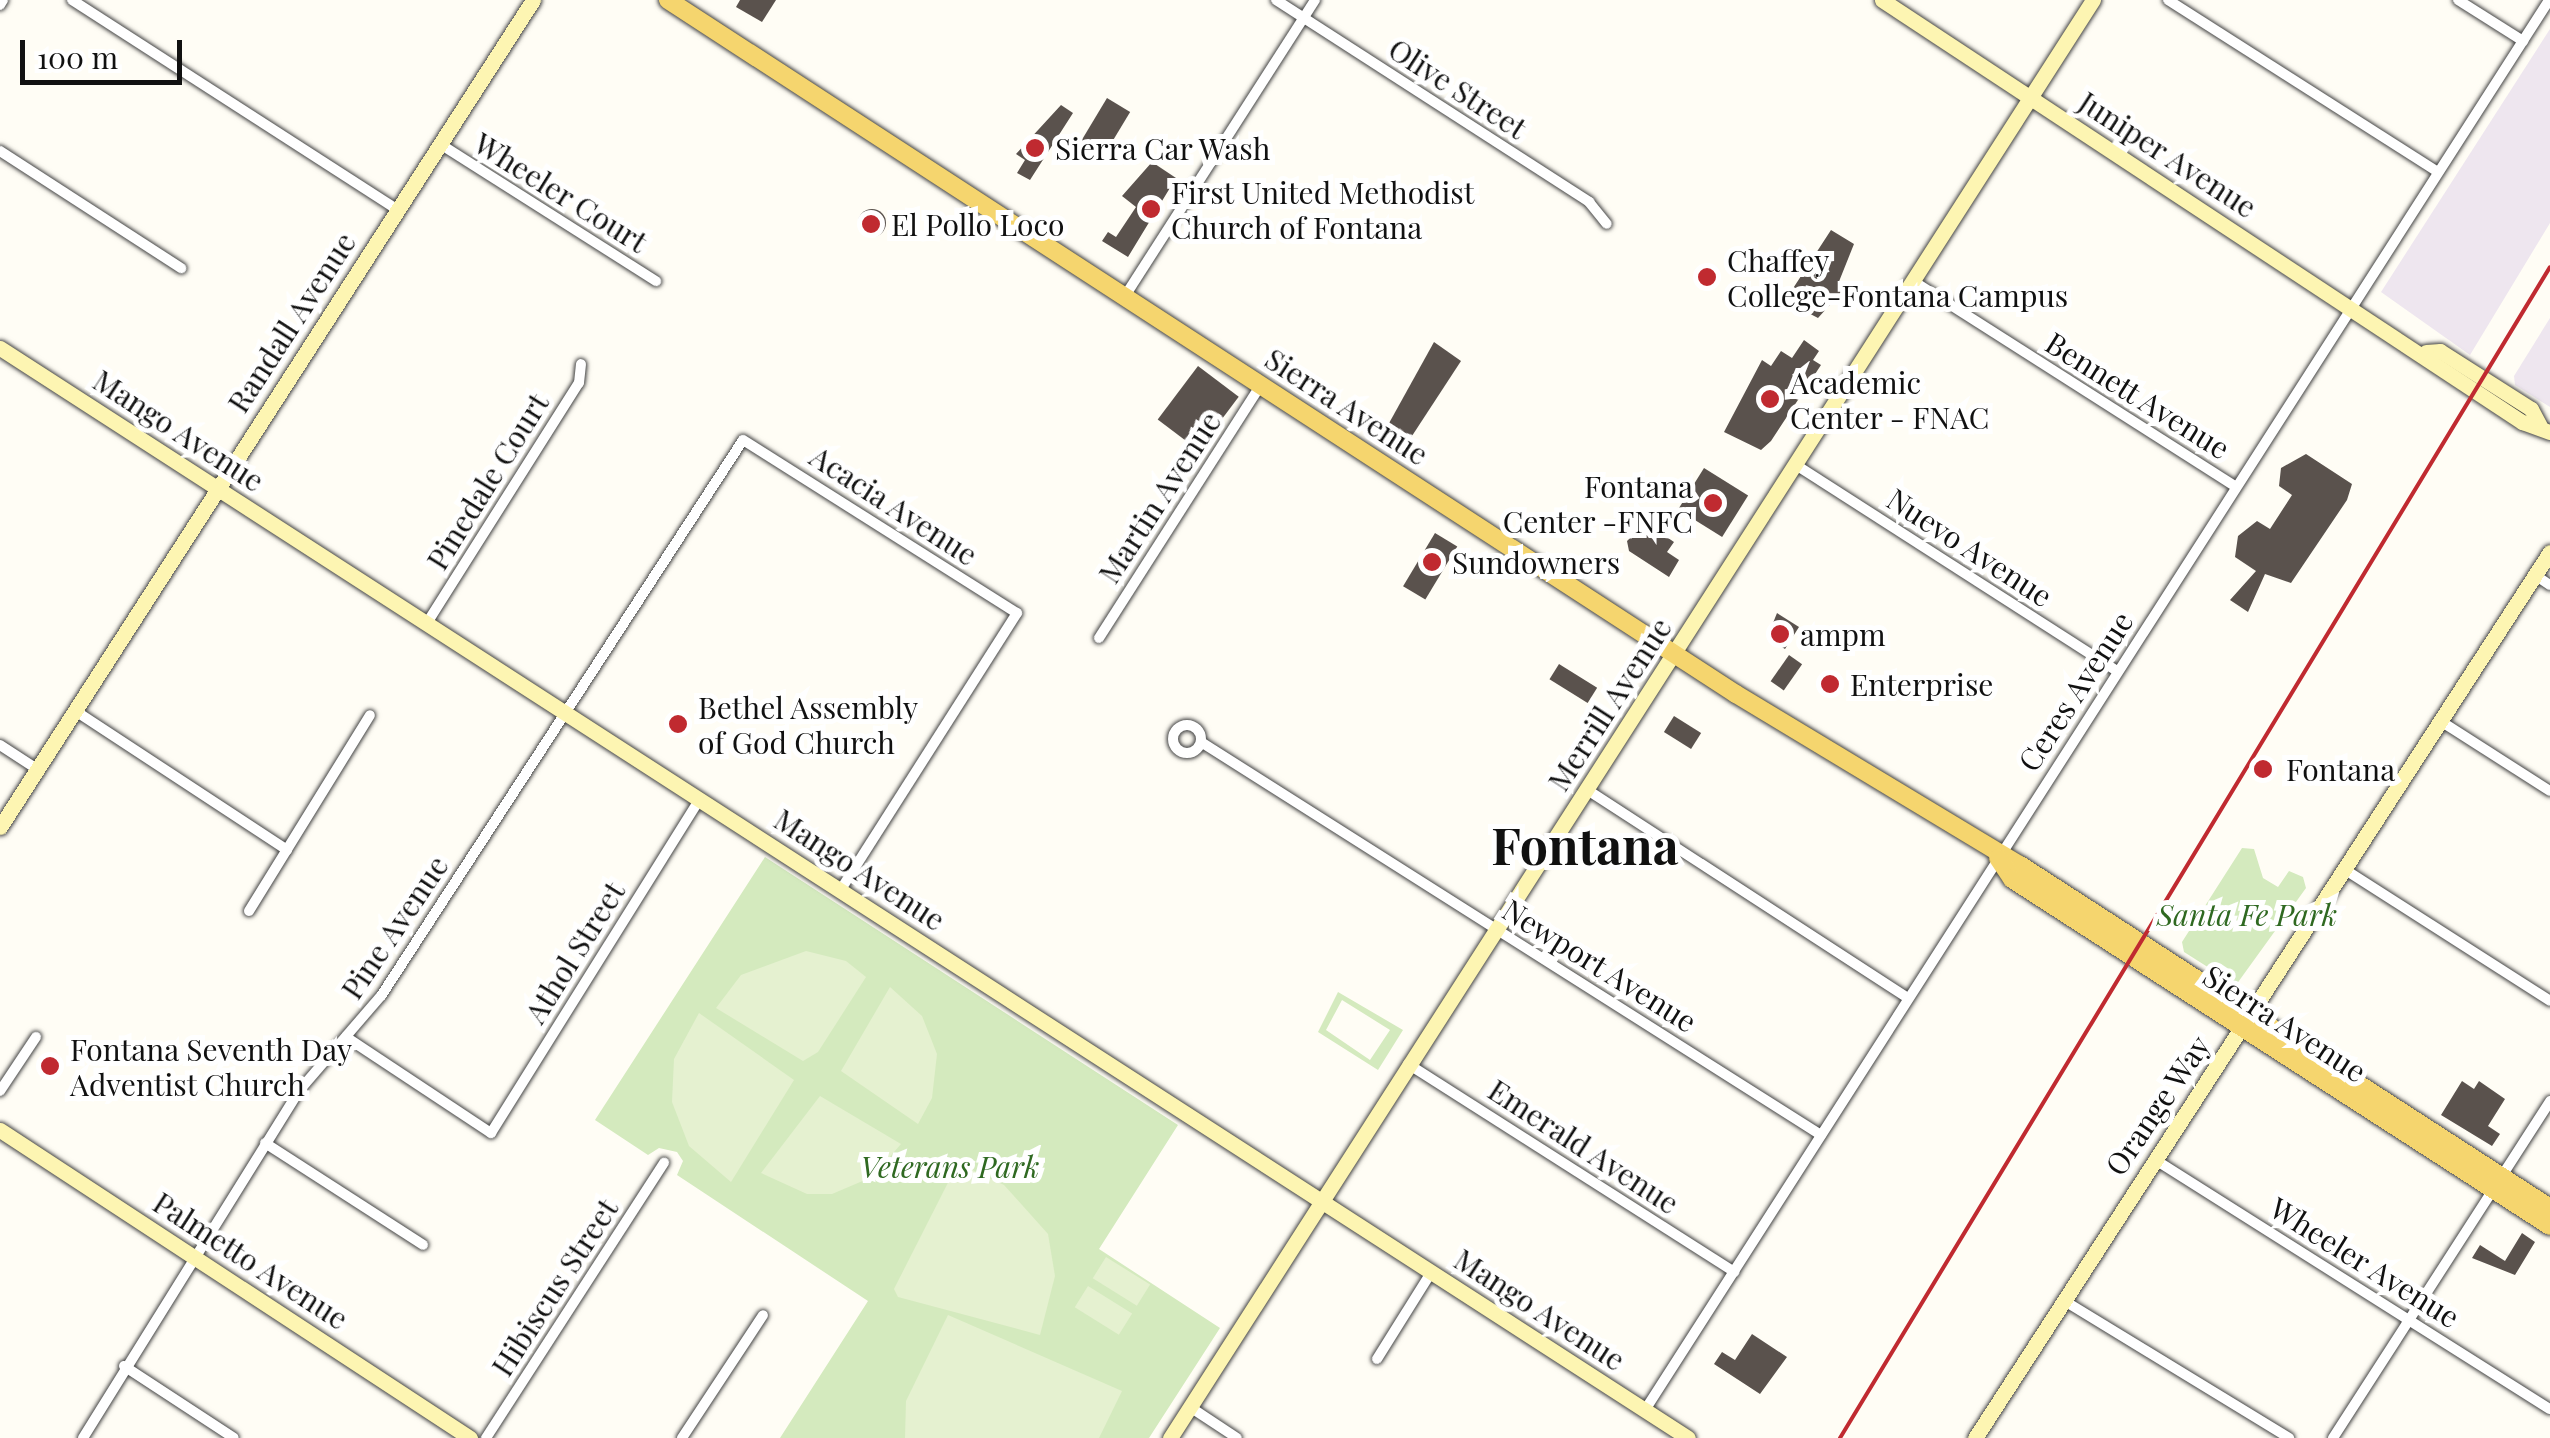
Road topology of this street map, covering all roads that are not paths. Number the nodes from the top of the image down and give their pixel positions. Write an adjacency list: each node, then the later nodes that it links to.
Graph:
1 (72, 0): 17 (street)
2 (533, 0): 14 (street, Randall Avenue)
3 (668, 0): 22 (main road, Sierra Avenue)
4 (1276, 0): 11 (street, Olive Street)
5 (1314, 0): 11 (street)
6 (1882, 0): 13 (street, Juniper Avenue)
7 (2093, 0): 13 (street, Merrill Avenue)
8 (2168, 0): 16 (street)
9 (2458, 0): 12 (street)
10 (2550, 0): 12 (street, Ceres Avenue)
11 (1304, 18): 18 (street, Olive Street); 22 (street)
12 (2522, 41): 16 (street, Ceres Avenue)
13 (2032, 96): 20 (street, Merrill Avenue); 23 (street, Juniper Avenue)
14 (440, 144): 17 (street, Randall Avenue); 21 (street, Wheeler Court)
15 (0, 151): 19 (street)
16 (2438, 172): 23 (street, Ceres Avenue)
17 (396, 210): 31 (street, Randall Avenue)
18 (1607, 224)
19 (180, 268)
20 (1913, 281): 29 (street, Merrill Avenue); 30 (street, Bennett Avenue)
21 (656, 282)
22 (1125, 296): 26 (main road, Sierra Avenue)
23 (2350, 306): 27 (street, Juniper Avenue); 30 (street, Ceres Avenue)
24 (0, 348): 31 (street, Mango Avenue)
25 (581, 364): 34 (street, Pinedale Court)
26 (1262, 384): 35 (street, Martin Avenue); 36 (main road, Sierra Avenue)
27 (2545, 429)
28 (743, 440): 39 (street, Pine Avenue); 52 (street, Acacia Avenue)
29 (1796, 465): 36 (street, Merrill Avenue); 37 (street, Nuevo Avenue)
30 (2235, 486): 37 (street, Ceres Avenue)
31 (217, 488): 34 (street, Mango Avenue); 38 (street, Randall Avenue)
32 (2550, 552): 33 (street, Orange Way)
33 (2543, 580): 41 (street, Orange Way)
34 (427, 623): 39 (street, Mango Avenue)
35 (1100, 638)
36 (1676, 653): 45 (street, Merrill Avenue); 50 (main road, Sierra Avenue)
37 (2118, 671): 50 (street, Ceres Avenue)
38 (74, 710): 44 (street, Randall Avenue); 49 (street)
39 (564, 713): 47 (street, Mango Avenue); 59 (street, Pine Avenue)
40 (370, 715): 49 (street)
41 (2442, 722): 46 (street); 51 (street, Orange Way)
42 (1201, 742): 54 (street, Newport Avenue)
43 (0, 745): 44 (street)
44 (37, 769): 48 (street, Randall Avenue)
45 (1586, 789): 54 (street, Merrill Avenue); 55 (street)
46 (2550, 792)
47 (700, 798): 52 (street, Mango Avenue); 59 (street, Athol Street)
48 (0, 827)
49 (287, 850): 53 (street)
50 (1998, 858): 55 (street, Ceres Avenue); 57 (main road, Sierra Avenue)
51 (2347, 871): 56 (street); 57 (street, Orange Way)
52 (841, 889): 69 (street, Mango Avenue)
53 (249, 911)
54 (1496, 928): 60 (street, Merrill Avenue); 64 (street, Newport Avenue)
55 (1908, 998): 64 (street, Ceres Avenue)
56 (2550, 1001)
57 (2247, 1022): 66 (street, Orange Way); 68 (main road, Sierra Avenue)
58 (36, 1037): 61 (street)
59 (346, 1037): 65 (street, Pine Avenue)
60 (1408, 1064): 69 (street, Merrill Avenue); 75 (street, Emerald Avenue)
61 (0, 1091)
62 (2550, 1100): 68 (street)
63 (0, 1130): 73 (street, Palmetto Avenue)
64 (1821, 1135): 75 (street, Ceres Avenue)
65 (265, 1142): 72 (street); 73 (street, Pine Avenue)
66 (2153, 1158): 76 (street, Orange Way); 78 (street, Wheeler Avenue)
67 (664, 1163): 88 (street, Hibiscus Street)
68 (2496, 1183): 70 (main road, Sierra Avenue); 71 (main road, Sierra Avenue); 78 (street)
69 (1320, 1198): 74 (street, Mango Avenue); 81 (street, Merrill Avenue)
70 (2550, 1208)
71 (2550, 1226)
72 (424, 1245)
73 (194, 1255): 80 (street, Pine Avenue); 87 (street, Palmetto Avenue)
74 (1432, 1271): 79 (street); 83 (street, Mango Avenue)
75 (1734, 1272): 83 (street, Ceres Avenue)
76 (2063, 1300): 84 (street, Orange Way); 93 (street)
77 (763, 1314): 89 (street)
78 (2409, 1319): 82 (street, Wheeler Avenue); 94 (street)
79 (1377, 1359)
80 (124, 1366): 85 (street, Pine Avenue); 86 (street)
81 (1190, 1408): 90 (street, Merrill Avenue); 91 (street)
82 (2550, 1409)
83 (1646, 1410): 92 (street, Mango Avenue)
84 (1977, 1437)
85 (82, 1438)
86 (234, 1438)
87 (470, 1438)
88 (486, 1438)
89 (682, 1438)
90 (1170, 1438)
91 (1238, 1438)
92 (1688, 1438)
93 (2290, 1438)
94 (2333, 1438)

